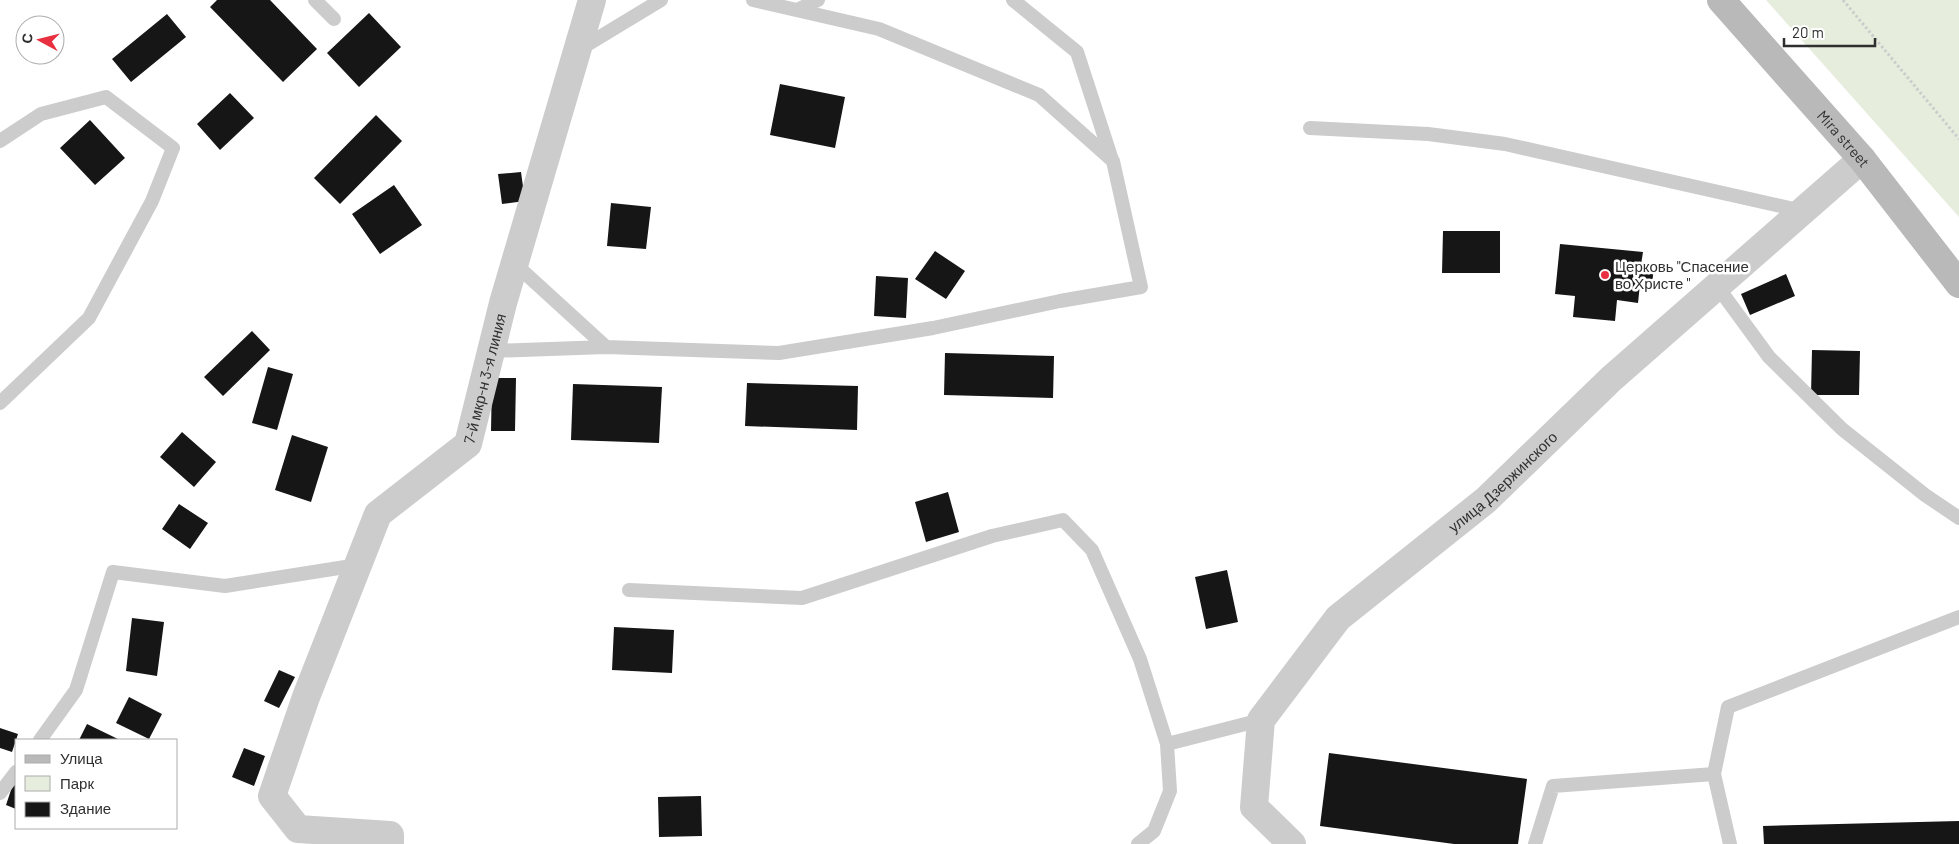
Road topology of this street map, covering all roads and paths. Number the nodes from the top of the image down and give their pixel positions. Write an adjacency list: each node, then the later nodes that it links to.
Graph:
1 (315, 0): 10 (lane)
2 (592, 0): 11 (street, 7-й мкр-н 3-я линия)
3 (661, 0): 11 (lane)
4 (752, 0): 9 (lane)
5 (818, 0): 9 (lane)
6 (1013, 0): 16 (lane)
7 (1721, 0): 15 (street, Mira street)
8 (1843, 0): 13 (path)
9 (797, 10): 16 (lane)
10 (334, 19)
11 (577, 50): 18 (street, 7-й мкр-н 3-я линия)
12 (1310, 128): 17 (lane)
13 (1959, 139)
14 (0, 142): 23 (lane)
15 (1862, 159): 17 (street, улица Дзержинского); 19 (street, Mira street)
16 (1113, 161): 21 (lane)
17 (1804, 210): 20 (street, улица Дзержинского)
18 (515, 264): 21 (lane); 22 (street, 7-й мкр-н 3-я линия)
19 (1959, 284)
20 (1716, 286): 24 (lane); 28 (street, улица Дзержинского)
21 (606, 347): 22 (lane)
22 (491, 351): 25 (street, 7-й мкр-н 3-я линия)
23 (0, 403)
24 (1959, 518)
25 (358, 565): 29 (lane); 34 (street, 7-й мкр-н 3-я линия)
26 (629, 590): 30 (lane)
27 (1959, 617): 32 (lane)
28 (1261, 720): 30 (lane); 36 (street)
29 (41, 739)
30 (1167, 744): 35 (lane)
31 (15, 773): 33 (lane)
32 (1714, 774): 37 (lane); 38 (lane)
33 (0, 793)
34 (390, 844)
35 (1138, 844)
36 (1292, 844)
37 (1536, 844)
38 (1730, 844)

